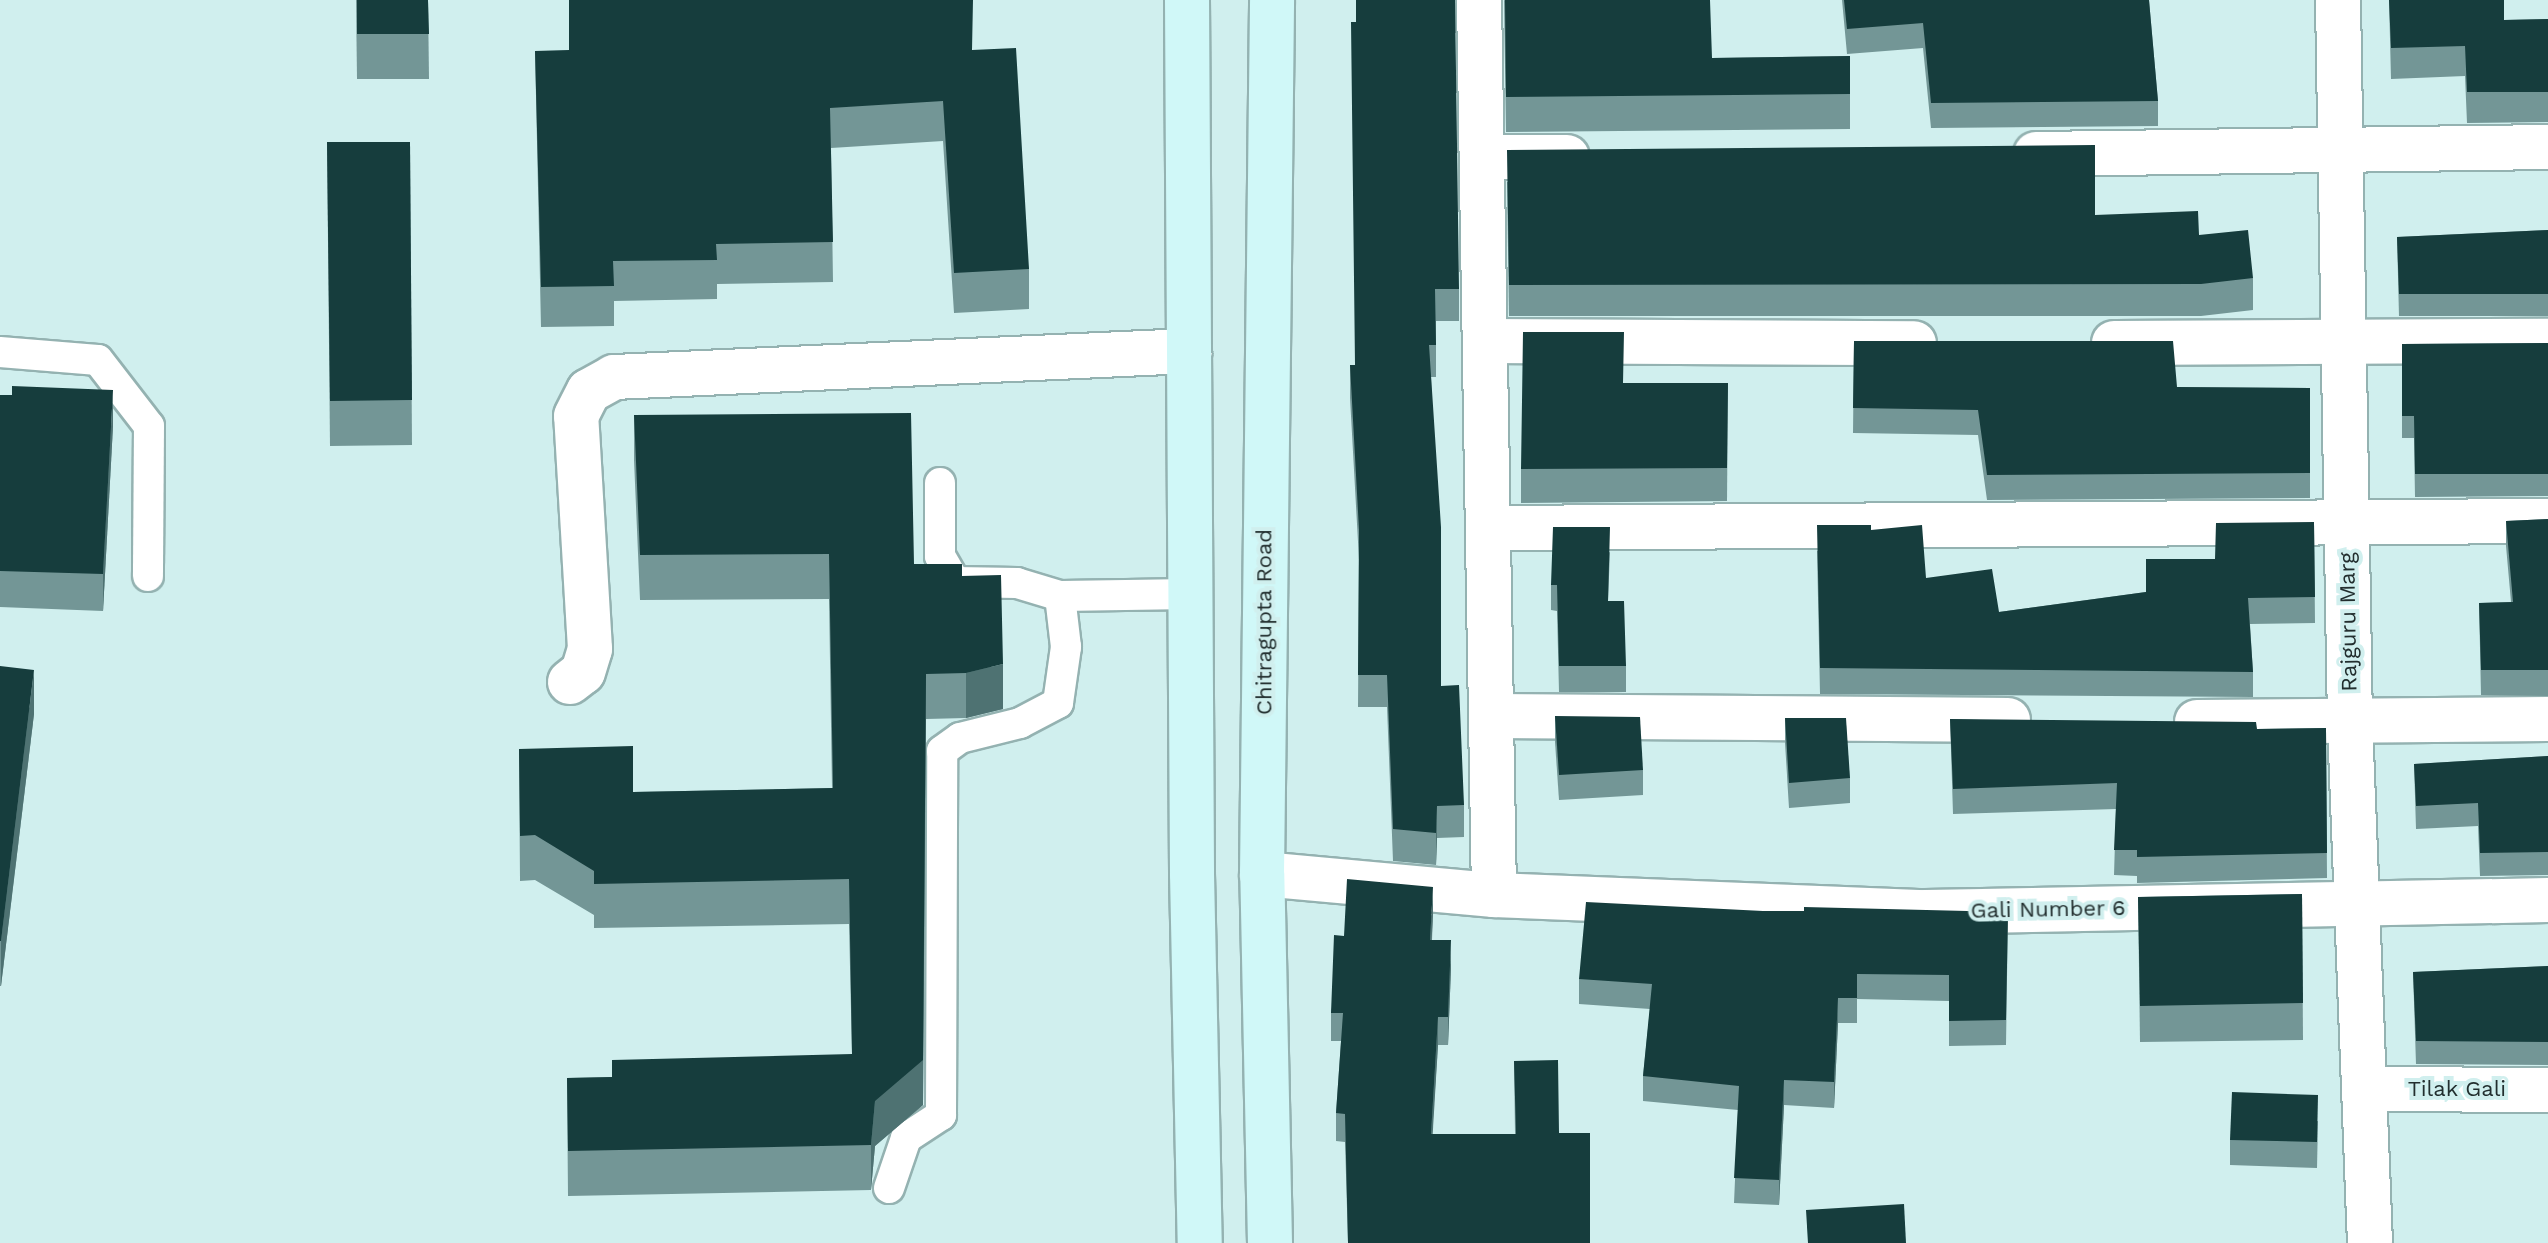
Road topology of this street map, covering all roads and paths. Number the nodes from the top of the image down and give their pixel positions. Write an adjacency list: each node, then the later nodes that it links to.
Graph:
1 (1187, 0): 15 (street)
2 (1272, 0): 30 (street, Chitragupta Road)
3 (1479, 0): 9 (street)
4 (2338, 0): 6 (street, Rajguru Marg)
5 (2548, 147): 6 (street)
6 (2340, 152): 7 (street); 14 (street, Rajguru Marg)
7 (1990, 154)
8 (1609, 156): 9 (street)
9 (1482, 157): 10 (street)
10 (1488, 341): 12 (street); 20 (street)
11 (2548, 341): 14 (street)
12 (1963, 343)
13 (2074, 343): 14 (street)
14 (2343, 344): 19 (street, Rajguru Marg)
15 (1189, 351): 22 (street); 24 (street)
16 (0, 352): 21 (lane)
17 (940, 483): 23 (lane)
18 (2548, 521): 19 (street)
19 (2346, 525): 20 (street); 29 (street, Rajguru Marg)
20 (1490, 528): 25 (street)
21 (148, 576)
22 (1191, 594): 23 (lane); 37 (street)
23 (1060, 596): 36 (lane)
24 (570, 682)
25 (1495, 716): 27 (street); 31 (street)
26 (2548, 719): 29 (street)
27 (2049, 720)
28 (2160, 721): 29 (street)
29 (2350, 723): 33 (street, Rajguru Marg)
30 (1262, 874): 31 (street, Gali Number 6); 38 (street, Chitragupta Road)
31 (1494, 895): 33 (street, Gali Number 6)
32 (2548, 900): 33 (street, Gali Number 6)
33 (2358, 901): 34 (street, Rajguru Marg)
34 (2365, 1089): 35 (street, Tilak Gali); 39 (street, Rajguru Marg)
35 (2548, 1090)
36 (889, 1188)
37 (1200, 1243)
38 (1270, 1243)
39 (2370, 1243)

